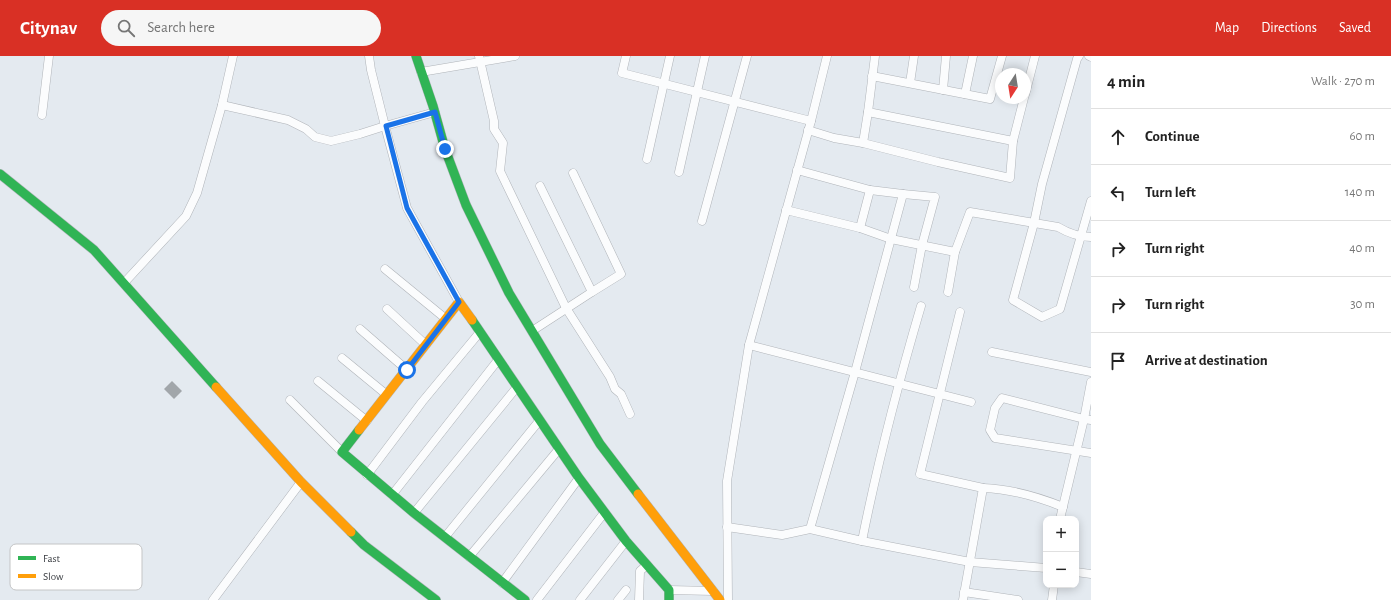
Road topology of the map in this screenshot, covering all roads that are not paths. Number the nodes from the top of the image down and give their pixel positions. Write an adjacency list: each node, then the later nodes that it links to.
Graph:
1 (49, 56): 34 (street)
2 (233, 56): 31 (street)
3 (369, 56): 36 (street)
4 (416, 56): 21 (street)
5 (515, 56): 18 (street)
6 (626, 56): 23 (street)
7 (670, 56): 23 (street)
8 (705, 56): 27 (street)
9 (747, 56): 29 (street)
10 (827, 56): 35 (street)
11 (875, 56): 22 (street)
12 (914, 56): 24 (street)
13 (946, 56): 25 (street)
14 (973, 56): 28 (street)
15 (1002, 56): 19 (street)
16 (1035, 56): 20 (street)
17 (1079, 56): 51 (street)
18 (480, 59): 21 (street); 65 (street)
19 (1000, 68)
20 (1031, 71)
21 (421, 72): 32 (street)
22 (872, 76): 24 (street); 33 (street)
23 (664, 84): 27 (street); 40 (street)
24 (910, 84): 25 (street)
25 (943, 90): 28 (street)
26 (995, 90): 28 (street)
27 (697, 92): 29 (street); 42 (street)
28 (965, 94)
29 (735, 102): 35 (street); 50 (street)
30 (1022, 104): 38 (street)
31 (222, 105): 36 (street); 59 (street)
32 (435, 112): 36 (street); 70 (street)
33 (868, 112): 38 (street); 39 (street)
34 (42, 115)
35 (811, 122): 37 (street)
36 (386, 126): 63 (street)
37 (808, 130): 39 (street); 41 (street)
38 (1013, 141): 39 (street)
39 (863, 143)
40 (647, 159)
41 (797, 170): 46 (street); 49 (street)
42 (679, 172)
43 (573, 173): 61 (street)
44 (0, 174): 59 (street)
45 (540, 186): 61 (street)
46 (870, 190): 47 (street); 52 (street)
47 (903, 194): 55 (street); 56 (street)
48 (1091, 201): 53 (street)
49 (786, 210): 52 (street); 73 (street)
50 (702, 221)
51 (1034, 223): 53 (street); 53 (street); 57 (street)
52 (860, 228): 55 (street)
53 (1082, 237): 54 (street)
54 (1091, 237)
55 (891, 239): 56 (street); 78 (street)
56 (922, 245): 57 (street); 60 (street)
57 (955, 252): 62 (street)
58 (385, 269): 68 (street)
59 (124, 283): 98 (street)
60 (914, 287)
61 (592, 292): 65 (street)
62 (948, 292)
63 (459, 302): 68 (street); 71 (street)
64 (921, 306): 82 (street)
65 (566, 308): 70 (street); 88 (street)
66 (387, 309): 72 (street)
67 (960, 312): 84 (street)
68 (446, 319): 72 (street)
69 (360, 329): 77 (street)
70 (532, 331): 119 (street)
71 (480, 332): 76 (street); 96 (street)
72 (426, 345): 77 (street)
73 (749, 345): 78 (street); 105 (street)
74 (992, 352): 79 (street)
75 (342, 358): 85 (street)
76 (498, 360): 83 (street); 100 (street)
77 (407, 370): 85 (street)
78 (855, 372): 82 (street); 106 (street)
79 (1091, 372)
80 (318, 381): 90 (street)
81 (1091, 382): 89 (street)
82 (898, 383): 84 (street); 109 (street)
83 (517, 387): 91 (street); 102 (street)
84 (940, 394): 87 (street); 99 (street)
85 (387, 395): 90 (street)
86 (290, 400): 94 (street)
87 (971, 402)
88 (630, 414)
89 (1087, 420): 93 (street); 93 (street)
90 (367, 421): 94 (street)
91 (539, 421): 92 (street); 107 (street)
92 (559, 450): 97 (street); 110 (street)
93 (1076, 451): 95 (street); 101 (street)
94 (342, 452): 96 (street)
95 (1091, 454)
96 (367, 475): 100 (street)
97 (579, 478): 103 (street); 116 (street)
98 (301, 482): 122 (street); 123 (street)
99 (983, 488): 101 (street); 111 (street)
100 (392, 495): 102 (street)
101 (1062, 507): 104 (street)
102 (414, 513): 107 (street)
103 (604, 513): 108 (street); 125 (street)
104 (1060, 516)
105 (727, 527): 106 (street); 130 (street)
106 (810, 529): 109 (street)
107 (445, 537): 110 (street)
108 (626, 541): 112 (street); 126 (street)
109 (862, 541): 111 (street)
110 (469, 557): 116 (street)
111 (970, 562): 113 (street); 121 (street)
112 (647, 564): 120 (street); 128 (street)
113 (1043, 568)
114 (1079, 572): 115 (street)
115 (1091, 574)
116 (502, 583): 124 (street)
117 (1054, 588): 132 (street)
118 (626, 590): 127 (street)
119 (713, 591): 120 (street); 129 (street)
120 (669, 595)
121 (964, 596): 131 (street)
122 (213, 600)
123 (436, 600)
124 (525, 600)
125 (537, 600)
126 (580, 600)
127 (618, 600)
128 (639, 600)
129 (720, 600)
130 (728, 600)
131 (1018, 600)
132 (1052, 600)

